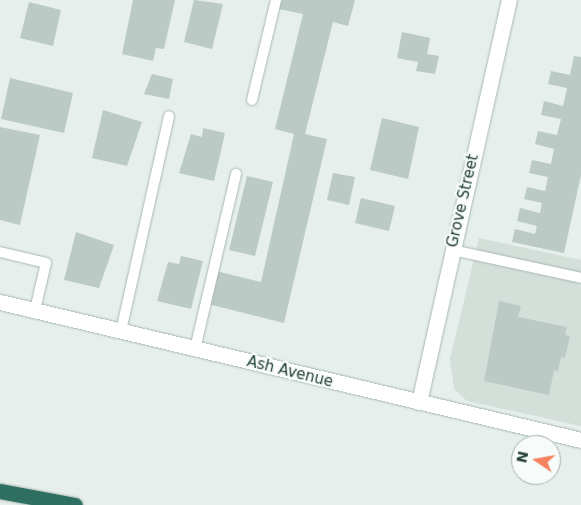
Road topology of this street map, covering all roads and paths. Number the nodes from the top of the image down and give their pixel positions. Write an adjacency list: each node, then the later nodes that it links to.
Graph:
1 (276, 0): 3 (lane)
2 (509, 0): 6 (street, Grove Street)
3 (252, 100)
4 (169, 116): 11 (lane)
5 (236, 174): 12 (lane)
6 (452, 250): 8 (lane); 13 (street, Grove Street)
7 (0, 252): 10 (lane)
8 (581, 278)
9 (0, 302): 10 (street, Ash Avenue)
10 (36, 310): 11 (street, Ash Avenue)
11 (121, 331): 12 (street, Ash Avenue)
12 (195, 349): 13 (street, Ash Avenue)
13 (419, 402): 14 (street, Ash Avenue)
14 (581, 440)
15 (0, 491): 16 (highway)
16 (75, 505)

